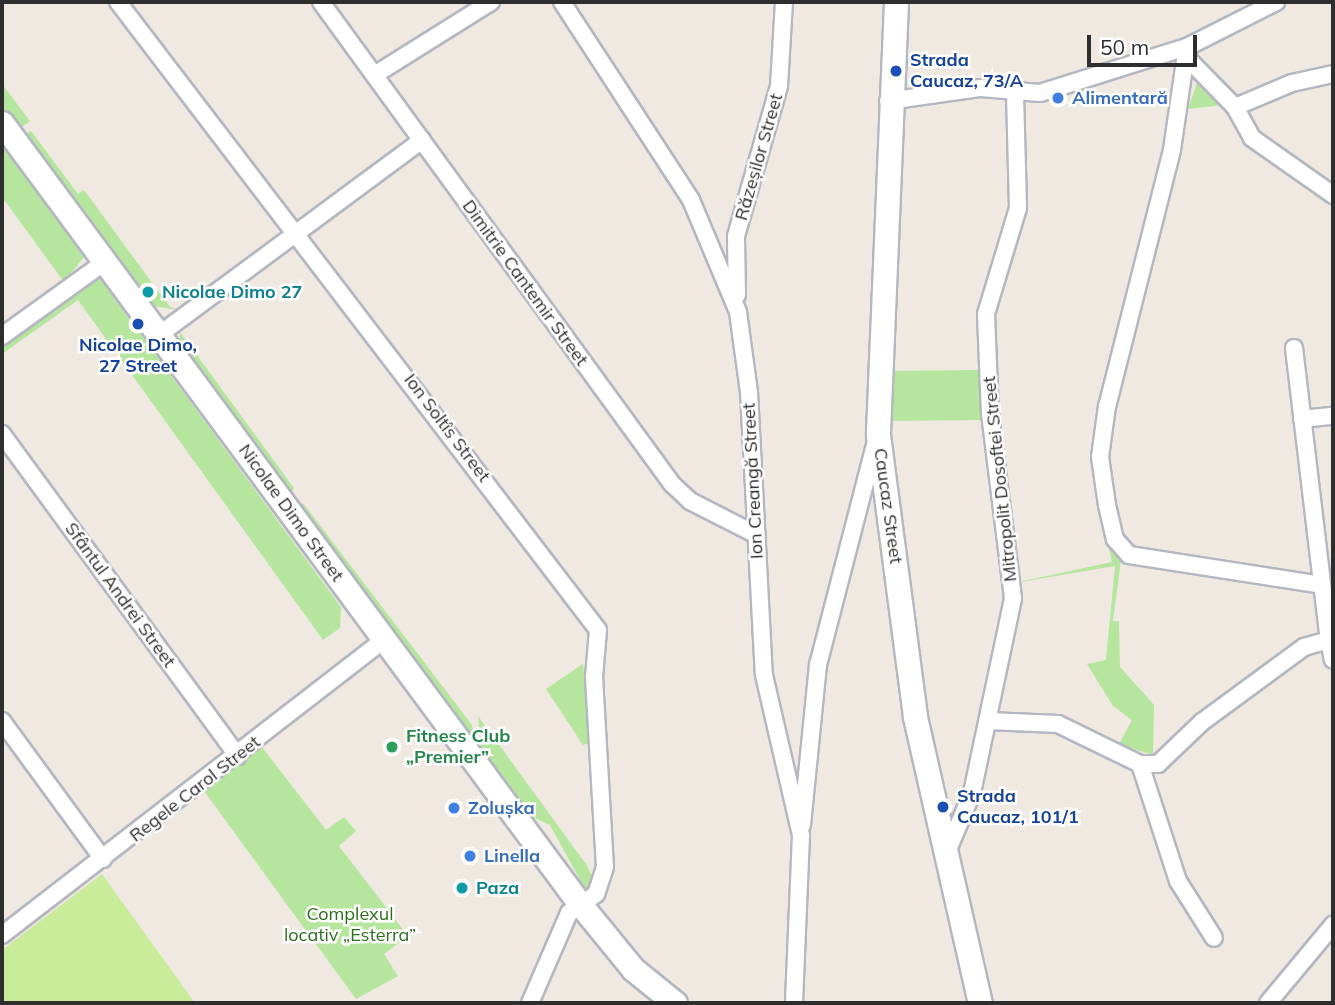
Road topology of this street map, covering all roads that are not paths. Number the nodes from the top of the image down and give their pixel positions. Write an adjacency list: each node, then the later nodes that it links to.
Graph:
1 (118, 2): 17 (street, Ion Soltîs Street)
2 (321, 2): 9 (street, Dimitrie Cantemir Street)
3 (491, 2): 9 (street)
4 (562, 2): 19 (street, Ion Creangă Street)
5 (784, 2): 19 (street, Răzeșilor Street)
6 (896, 2): 12 (street, Caucaz Street)
7 (1276, 2): 8 (street)
8 (1186, 52): 11 (street); 13 (street); 29 (street)
9 (376, 74): 15 (street, Dimitrie Cantemir Street)
10 (1333, 74): 13 (street)
11 (1015, 96): 12 (street); 34 (street, Mitropolit Dosoftei Street)
12 (888, 101): 26 (street, Caucaz Street)
13 (1235, 107): 16 (street)
14 (2, 122): 18 (street, Nicolae Dimo Street)
15 (422, 140): 17 (street); 27 (street, Dimitrie Cantemir Street)
16 (1333, 195)
17 (296, 234): 20 (street); 40 (street, Ion Soltîs Street)
18 (106, 261): 20 (street, Nicolae Dimo Street); 21 (street)
19 (738, 312): 27 (street, Ion Creangă Street)
20 (160, 334): 30 (street, Nicolae Dimo Street)
21 (2, 336)
22 (1294, 348): 24 (street)
23 (1333, 416): 24 (street)
24 (1303, 419): 28 (street)
25 (2, 434): 35 (street, Sfântul Andrei Street)
26 (878, 436): 37 (street); 38 (street, Caucaz Street)
27 (755, 534): 37 (street, Ion Creangă Street)
28 (1327, 566): 29 (street)
29 (1322, 585): 31 (street)
30 (384, 640): 35 (street, Regele Carol Street); 40 (street, Nicolae Dimo Street)
31 (1329, 640): 32 (street); 36 (street)
32 (1333, 660)
33 (2, 721): 39 (street)
34 (988, 721): 36 (street); 38 (street, Mitropolit Dosoftei Street)
35 (237, 756): 39 (street, Regele Carol Street)
36 (1140, 764): 43 (street)
37 (801, 835): 46 (street, Ion Creangă Street)
38 (945, 857): 47 (street, Caucaz Street)
39 (103, 859): 42 (street, Regele Carol Street)
40 (580, 904): 44 (street); 45 (street, Nicolae Dimo Street)
41 (1333, 925): 48 (street)
42 (2, 934)
43 (1214, 938)
44 (530, 1003)
45 (675, 1003)
46 (794, 1003)
47 (980, 1003)
48 (1268, 1003)

